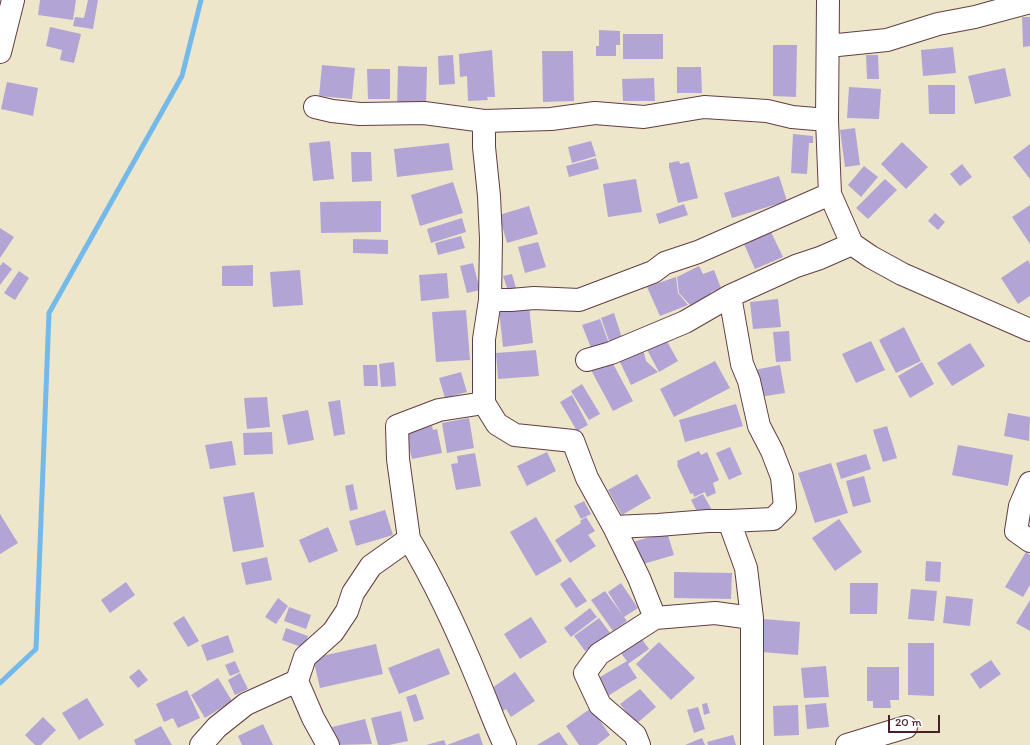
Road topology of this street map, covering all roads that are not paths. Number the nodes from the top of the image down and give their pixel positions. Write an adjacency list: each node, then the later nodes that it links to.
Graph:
1 (13, 0): 5 (street)
2 (828, 0): 4 (street)
3 (1030, 2): 4 (street)
4 (828, 46): 7 (street)
5 (0, 52)
6 (315, 107): 8 (street)
7 (827, 120): 8 (street); 9 (street)
8 (484, 121): 12 (street)
9 (830, 194): 10 (street); 12 (street)
10 (852, 244): 11 (street); 13 (street)
11 (730, 296): 14 (street); 17 (street)
12 (490, 300): 15 (street)
13 (1030, 330)
14 (587, 360)
15 (484, 403): 18 (street); 19 (street)
16 (1030, 483): 20 (street)
17 (729, 521): 18 (street); 22 (street)
18 (614, 527): 21 (street)
19 (409, 539): 23 (street); 27 (street)
20 (1030, 540)
21 (656, 618): 22 (street); 28 (street)
22 (752, 618): 29 (street)
23 (296, 681): 25 (street); 26 (street)
24 (906, 727): 30 (street)
25 (201, 745)
26 (328, 745)
27 (505, 745)
28 (639, 745)
29 (752, 745)
30 (847, 745)

